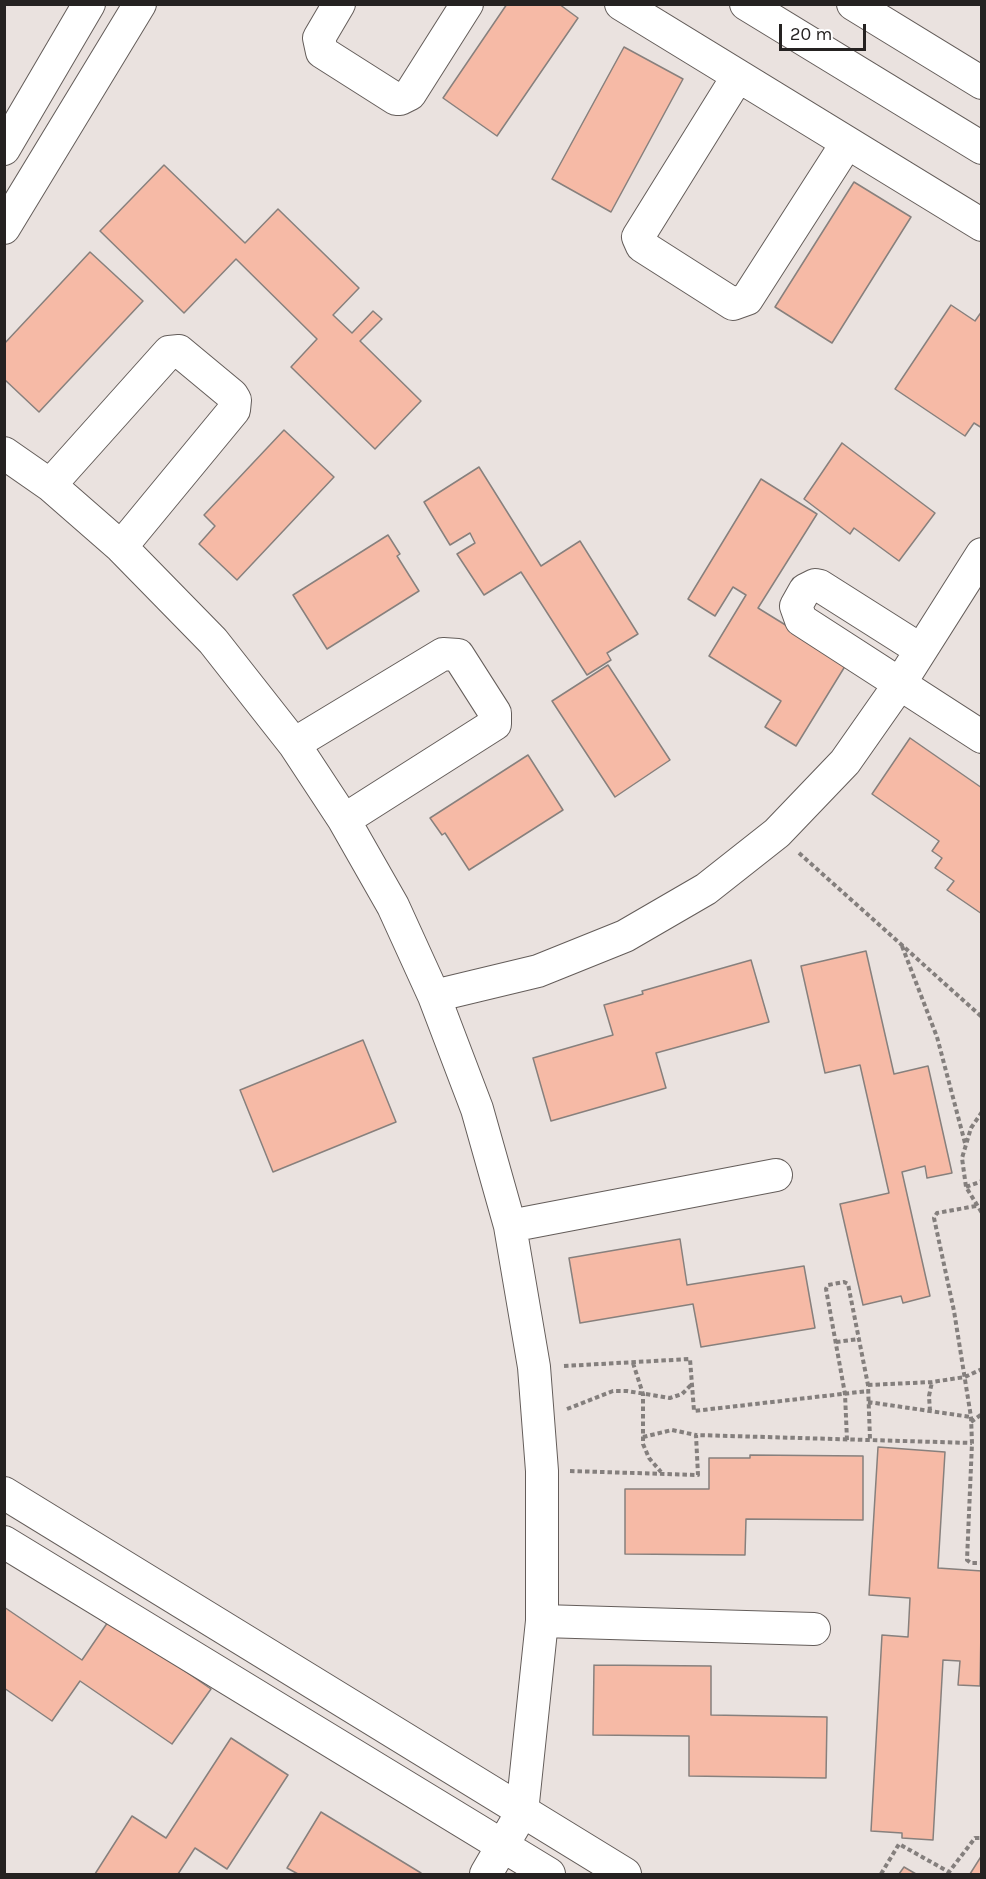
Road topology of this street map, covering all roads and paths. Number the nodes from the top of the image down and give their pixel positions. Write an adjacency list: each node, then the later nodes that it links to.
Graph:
1 (89, 4): 12 (street)
2 (140, 4): 14 (street)
3 (339, 4): 4 (street)
4 (467, 4)
5 (746, 4): 11 (street)
6 (854, 4): 9 (street)
7 (629, 6): 8 (street)
8 (738, 76): 10 (street); 10 (street)
9 (981, 83)
10 (847, 142): 13 (street)
11 (981, 148)
12 (4, 149)
13 (981, 225)
14 (4, 228)
15 (4, 453): 16 (street)
16 (50, 485): 17 (street); 17 (street)
17 (121, 547): 22 (street)
18 (981, 554): 19 (street)
19 (921, 650): 20 (street); 20 (street)
20 (899, 685): 21 (street); 24 (street)
21 (981, 737)
22 (294, 744): 23 (street); 23 (street)
23 (344, 820): 26 (street)
24 (777, 833): 25 (path); 26 (street)
25 (902, 945): 27 (path); 29 (path)
26 (435, 996): 35 (street)
27 (981, 1017)
28 (981, 1113): 29 (path)
29 (965, 1143): 32 (path)
30 (776, 1175): 35 (street)
31 (981, 1181): 32 (path)
32 (966, 1187): 33 (path)
33 (976, 1206): 34 (path); 41 (path)
34 (981, 1213)
35 (510, 1226): 39 (street)
36 (859, 1339): 37 (path); 37 (path); 44 (path)
37 (836, 1342): 47 (path)
38 (633, 1363): 39 (path); 43 (path); 46 (path)
39 (534, 1367): 52 (street)
40 (981, 1369): 41 (path)
41 (965, 1377): 42 (path); 51 (path)
42 (932, 1382): 44 (path); 49 (path)
43 (692, 1384): 46 (path); 47 (path)
44 (868, 1385): 45 (path)
45 (868, 1391): 47 (path); 48 (path)
46 (643, 1394): 52 (path); 54 (path)
47 (845, 1394): 56 (path)
48 (868, 1402): 49 (path); 55 (path)
49 (930, 1411): 51 (path)
50 (981, 1414): 51 (path)
51 (971, 1420): 57 (path)
52 (538, 1421): 58 (street)
53 (696, 1435): 54 (path); 56 (path); 59 (path)
54 (643, 1437): 59 (path)
55 (870, 1439): 56 (path); 57 (path)
56 (847, 1440)
57 (972, 1443): 62 (path)
58 (542, 1471): 59 (path); 63 (street)
59 (661, 1473)
60 (4, 1493): 65 (street)
61 (4, 1542): 67 (street)
62 (981, 1563)
63 (542, 1621): 64 (street); 65 (street)
64 (814, 1629)
65 (522, 1812): 67 (street); 70 (street)
66 (981, 1838): 71 (path)
67 (503, 1846): 68 (street); 69 (street)
68 (486, 1875)
69 (549, 1875)
70 (625, 1875)
71 (881, 1875)

